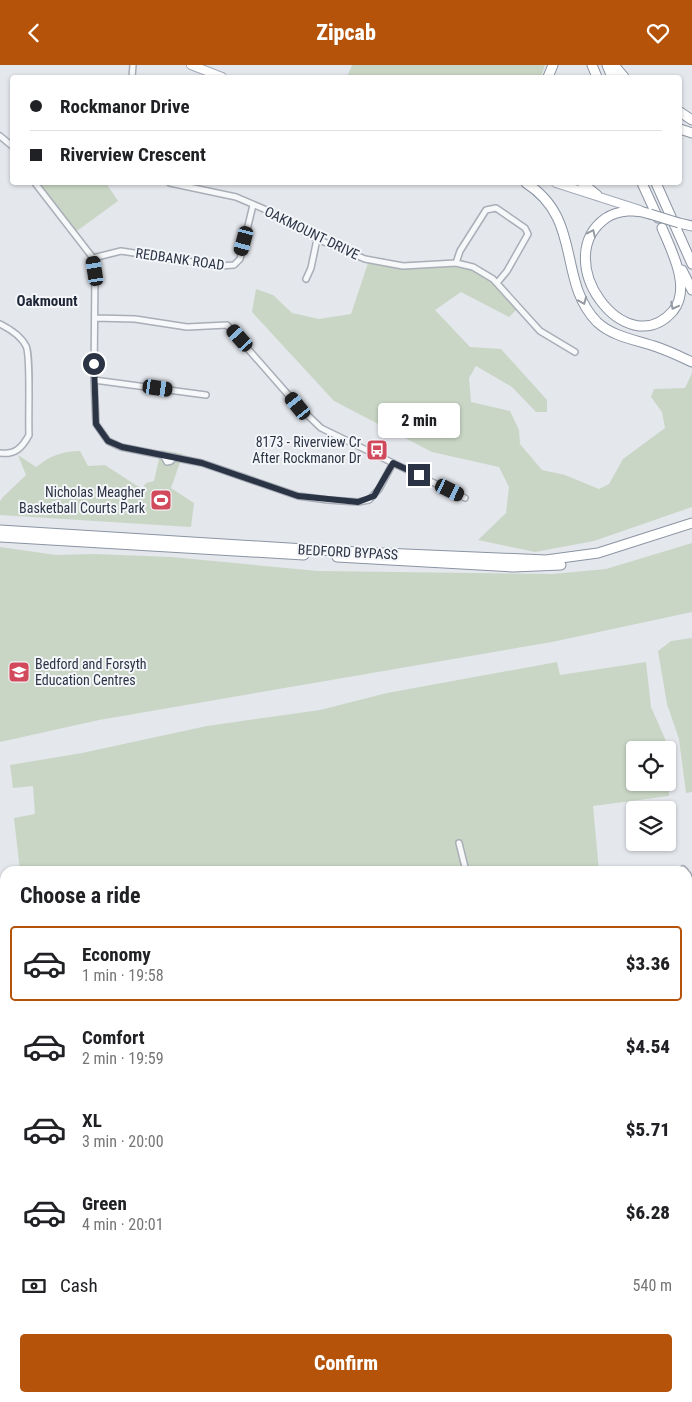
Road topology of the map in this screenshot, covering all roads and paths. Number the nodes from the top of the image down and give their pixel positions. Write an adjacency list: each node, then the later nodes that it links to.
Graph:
1 (191, 65): 3 (main road)
2 (614, 65): 4 (highway)
3 (217, 75)
4 (622, 75)
5 (0, 136): 6 (street)
6 (10, 144)
7 (37, 185): 21 (street)
8 (179, 185): 15 (street, OAKMOUNT DRIVE)
9 (528, 185): 31 (highway, one-way to 31)
10 (563, 185): 14 (main road)
11 (584, 185): 14 (highway)
12 (643, 185): 18 (highway)
13 (658, 185): 20 (highway)
14 (597, 195): 16 (main road)
15 (253, 205): 19 (street, OAKMOUNT DRIVE); 21 (street, REDBANK ROAD)
16 (647, 212): 17 (highway, bridge); 18 (highway, one-way to 16)
17 (692, 225)
18 (662, 228): 27 (highway)
19 (317, 239): 23 (street, OAKMOUNT DRIVE); 25 (street)
20 (680, 240): 22 (highway); 24 (highway)
21 (93, 258): 28 (street)
22 (692, 259)
23 (456, 263): 26 (street, OAKMOUNT DRIVE); 26 (street)
24 (692, 264)
25 (306, 279)
26 (497, 283): 30 (street, OAKMOUNT DRIVE)
27 (692, 290)
28 (95, 318): 32 (street); 35 (street)
29 (0, 324): 34 (street)
30 (575, 352)
31 (692, 362)
32 (94, 379): 33 (street); 35 (street)
33 (206, 395)
34 (0, 453)
35 (393, 463): 36 (street)
36 (465, 497)
37 (692, 523): 39 (highway, BEDFORD BYPASS)
38 (692, 529): 40 (highway, BEDFORD BYPASS)
39 (0, 531)
40 (0, 537)
41 (459, 843): 42 (street)
42 (465, 866)

